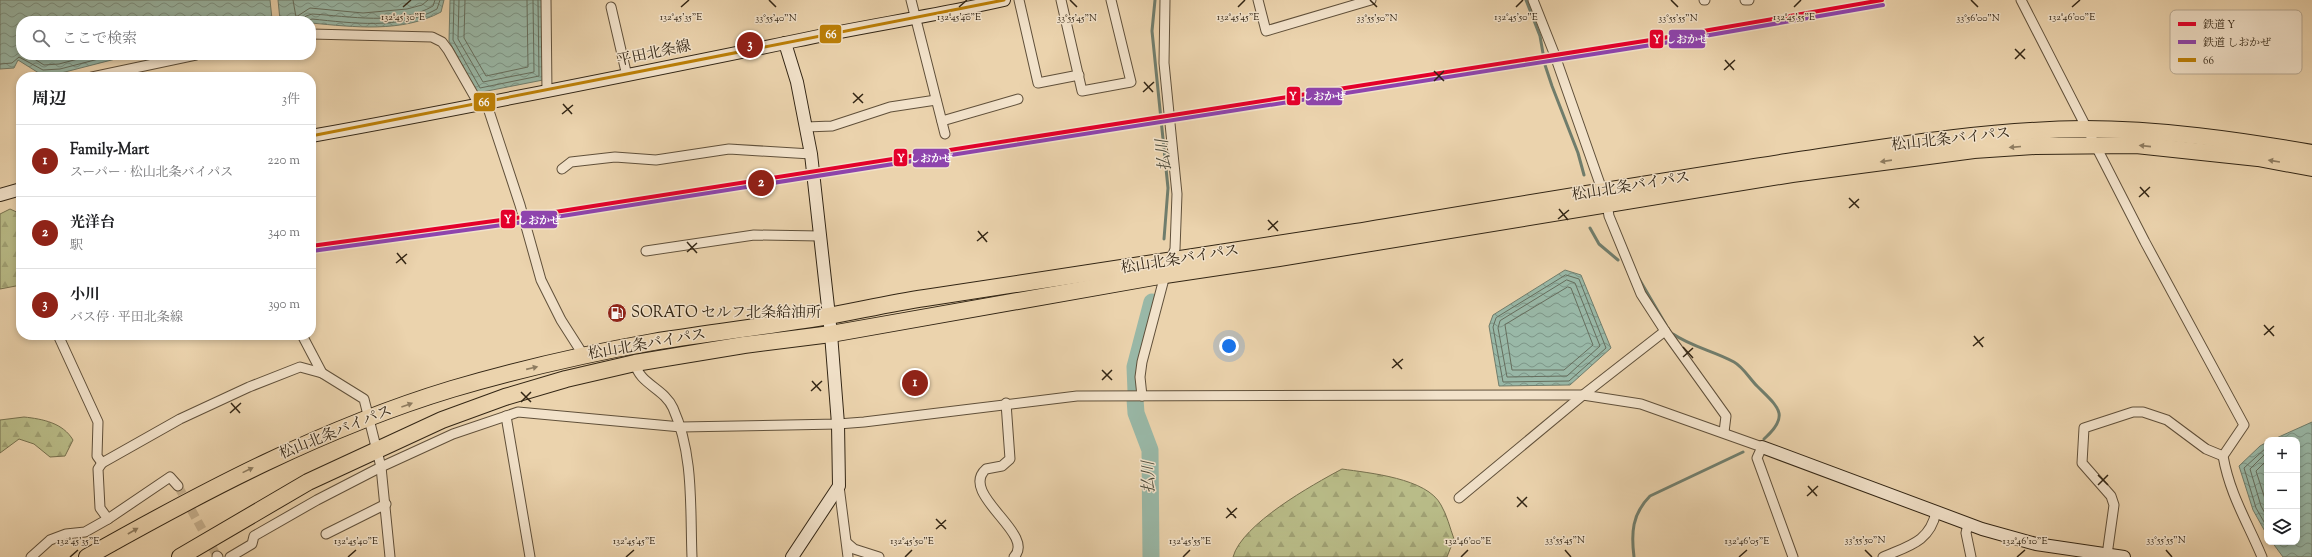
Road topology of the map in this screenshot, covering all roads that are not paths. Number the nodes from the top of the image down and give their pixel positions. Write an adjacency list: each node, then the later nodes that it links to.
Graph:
1 (546, 0): 22 (street)
2 (910, 0): 15 (street)
3 (1004, 0): 15 (street, 平田北条線)
4 (1019, 0): 20 (street)
5 (1061, 0): 20 (street)
6 (1111, 0): 20 (street)
7 (1165, 0): 41 (street)
8 (1258, 0): 9 (street)
9 (1371, 0)
10 (1533, 0): 38 (street)
11 (1745, 0): 12 (street)
12 (1749, 0)
13 (2021, 0): 28 (street)
14 (611, 7): 21 (street)
15 (914, 19): 17 (street, 平田北条線); 24 (street)
16 (316, 34): 25 (street)
17 (785, 43): 21 (street, 平田北条線); 27 (street)
18 (172, 60): 19 (street)
19 (116, 72)
20 (1079, 75)
21 (627, 76): 22 (street, 平田北条線)
22 (547, 92): 25 (street, 平田北条線)
23 (1018, 99): 26 (street)
24 (936, 100): 26 (street); 27 (street)
25 (483, 105): 30 (street, 平田北条線); 47 (street)
26 (942, 121): 29 (street)
27 (806, 127): 33 (street)
28 (2086, 129): 31 (street); 32 (highway, 松山北条バイパス); 38 (highway, 松山北条バイパス)
29 (945, 134)
30 (316, 135)
31 (2096, 145): 34 (highway, 松山北条バイパス, one-way to 31); 38 (highway, 松山北条バイパス, one-way to 38); 62 (street)
32 (2312, 153)
33 (811, 154): 35 (street); 39 (street)
34 (2312, 168)
35 (562, 169)
36 (16, 190): 37 (street)
37 (0, 195)
38 (1604, 198): 41 (highway, 松山北条バイパス); 43 (street)
39 (820, 236): 40 (street); 42 (street)
40 (646, 251)
41 (1168, 268): 42 (highway, 松山北条バイパス); 44 (highway, 松山北条バイパス); 52 (street)
42 (828, 316): 44 (street); 47 (highway, 松山北条バイパス)
43 (1664, 331): 51 (street); 59 (street)
44 (831, 334): 48 (highway, 松山北条バイパス); 57 (street)
45 (60, 340): 63 (street)
46 (305, 340): 49 (street)
47 (584, 356): 56 (highway, 松山北条バイパス, one-way to 47)
48 (635, 363): 50 (highway, 松山北条バイパス); 58 (street)
49 (322, 373): 56 (street); 63 (street)
50 (514, 395): 54 (street); 61 (highway, 松山北条バイパス)
51 (1583, 395): 52 (street); 59 (street); 67 (street)
52 (1142, 396): 53 (street)
53 (1006, 403): 57 (street); 85 (street)
54 (518, 412): 55 (street); 58 (street)
55 (506, 416): 64 (street); 80 (street)
56 (370, 418): 61 (street); 76 (highway, 松山北条バイパス, one-way to 56)
57 (838, 424): 58 (street); 66 (street)
58 (681, 428): 81 (street)
59 (1724, 432): 60 (street)
60 (1762, 447): 69 (street); 86 (street)
61 (378, 449): 64 (street); 77 (highway, 松山北条バイパス)
62 (2223, 456): 74 (street); 90 (street)
63 (102, 463): 70 (street)
64 (381, 467): 68 (street); 78 (street)
65 (178, 486): 70 (street)
66 (839, 486): 73 (street); 82 (street)
67 (1459, 498)
68 (386, 504): 72 (street); 79 (street)
69 (1936, 512): 71 (street); 87 (street)
70 (108, 519): 75 (street)
71 (1968, 524): 74 (street); 88 (street)
72 (326, 534)
73 (847, 543): 83 (street); 84 (street)
74 (2099, 555): 89 (street)
75 (31, 557)
76 (87, 557)
77 (180, 557)
78 (230, 557)
79 (390, 557)
80 (530, 557)
81 (692, 557)
82 (792, 557)
83 (848, 557)
84 (876, 557)
85 (1014, 557)
86 (1793, 557)
87 (1882, 557)
88 (1971, 557)
89 (2124, 557)
90 (2262, 557)

